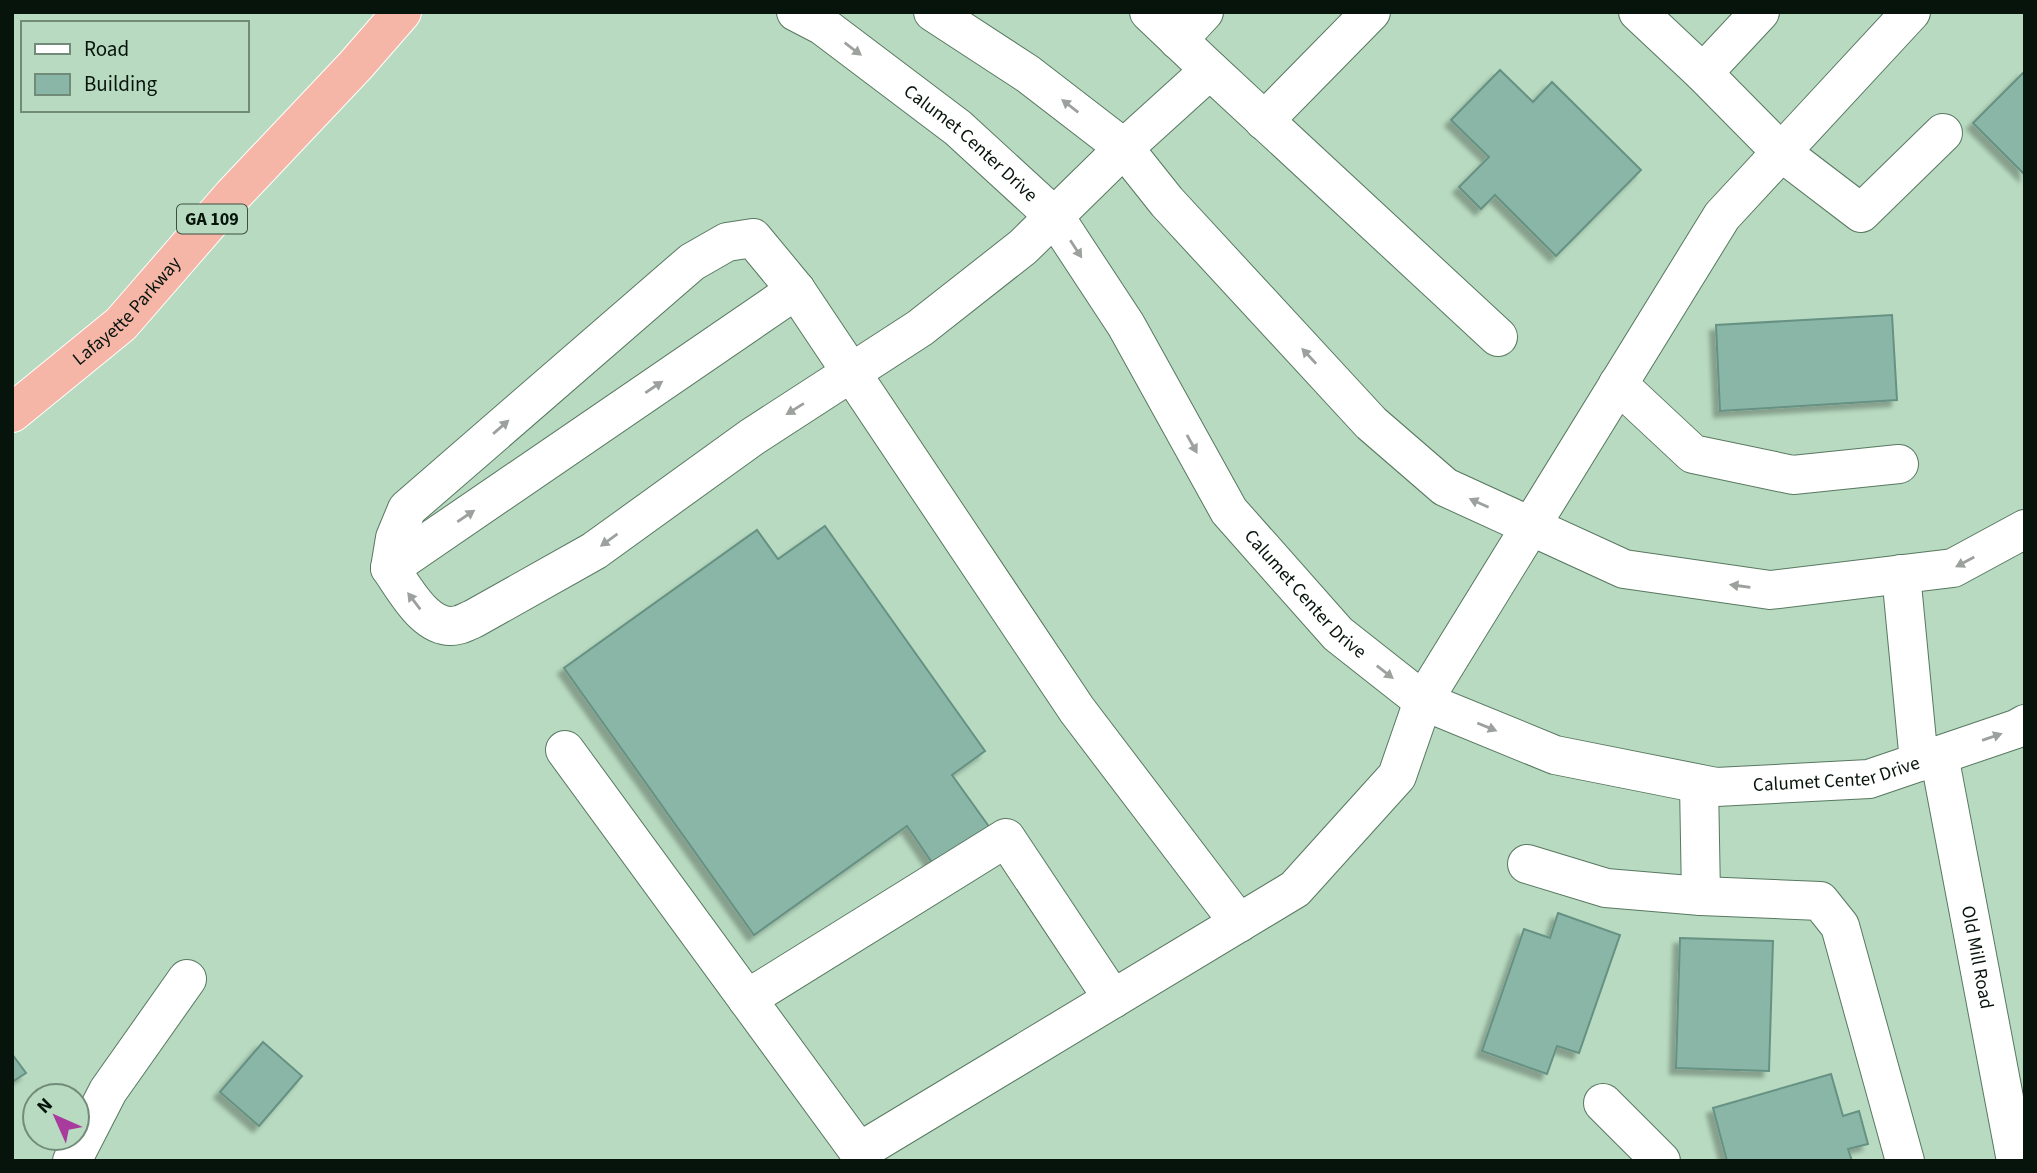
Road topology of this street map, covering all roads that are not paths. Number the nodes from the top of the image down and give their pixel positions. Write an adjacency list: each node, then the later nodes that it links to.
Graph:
1 (402, 12): 22 (highway, Lafayette Parkway / GA 109)
2 (796, 12): 17 (street, Calumet Center Drive, one-way to 17)
3 (933, 12): 15 (street, one-way to 3)
4 (1149, 12): 10 (street)
5 (1204, 12): 10 (street)
6 (1371, 12): 13 (street)
7 (1638, 12): 12 (street)
8 (1760, 12): 12 (street)
9 (1911, 12): 16 (street)
10 (1178, 40): 11 (street)
11 (1210, 70): 13 (street); 15 (street)
12 (1703, 73): 16 (street)
13 (1264, 121): 19 (street)
14 (1943, 134): 16 (street)
15 (1124, 148): 17 (street); 24 (street, one-way to 15)
16 (1781, 152): 21 (street)
17 (1055, 217): 20 (street); 28 (street, Calumet Center Drive, one-way to 28)
18 (796, 290): 20 (street); 26 (street, one-way to 18); 26 (street, one-way to 18)
19 (1498, 337)
20 (853, 373): 26 (street, one-way to 26); 35 (street)
21 (1618, 384): 23 (street); 24 (street)
22 (12, 414)
23 (1899, 464)
24 (1530, 526): 27 (street, one-way to 24); 28 (street)
25 (2025, 529): 27 (street, one-way to 27)
26 (390, 568)
27 (1901, 574): 31 (street, Old Mill Road)
28 (1423, 701): 32 (street, Calumet Center Drive, one-way to 32); 35 (street)
29 (2025, 724): 31 (street, Calumet Center Drive, one-way to 29)
30 (565, 750): 37 (street)
31 (1929, 759): 32 (street, Calumet Center Drive); 43 (street, Old Mill Road)
32 (1699, 784): 34 (street)
33 (1527, 864): 34 (street)
34 (1701, 897): 42 (street)
35 (1239, 923): 38 (street)
36 (187, 979): 40 (street)
37 (747, 999): 38 (street); 38 (street)
38 (1113, 999)
39 (1603, 1103): 41 (street)
40 (72, 1161)
41 (1661, 1161)
42 (1905, 1161)
43 (2017, 1161)

